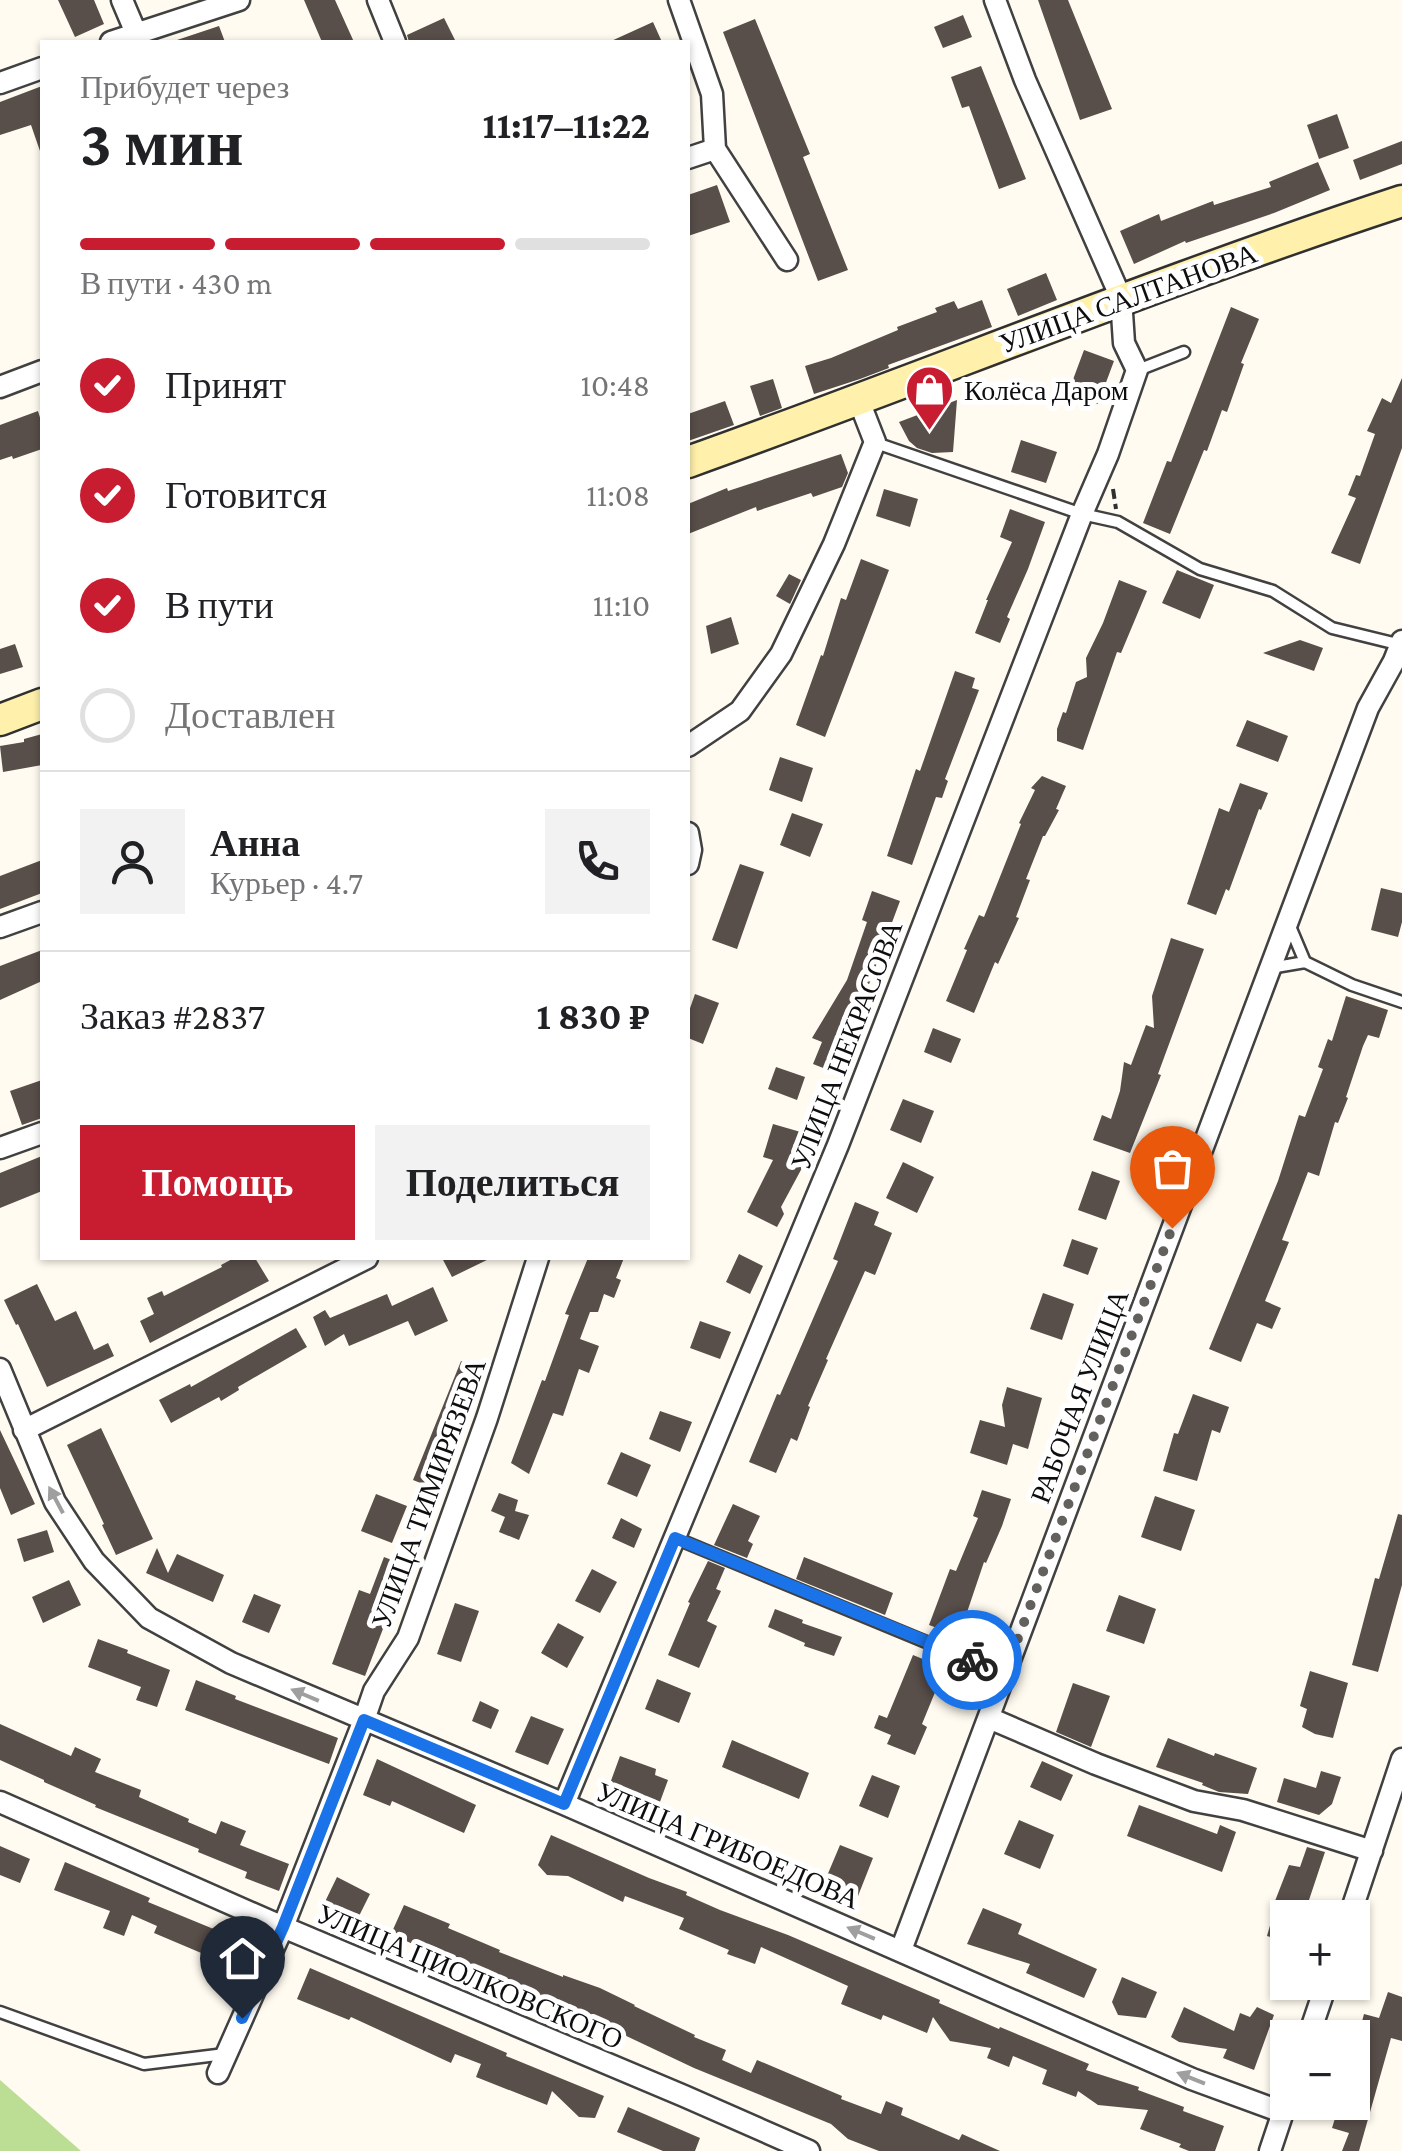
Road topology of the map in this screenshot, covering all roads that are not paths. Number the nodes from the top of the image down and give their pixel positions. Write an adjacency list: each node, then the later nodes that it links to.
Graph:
1 (122, 0): 6 (street)
2 (238, 0): 6 (street)
3 (378, 0): 8 (street)
4 (679, 0): 11 (street)
5 (996, 0): 15 (street)
6 (136, 33): 7 (street)
7 (117, 40)
8 (393, 40)
9 (40, 69): 10 (street)
10 (0, 83)
11 (715, 149): 12 (street); 14 (street)
12 (690, 157)
13 (1402, 201): 15 (main road, УЛИЦА САЛТАНОВА)
14 (787, 260)
15 (1120, 298): 17 (street); 20 (main road, УЛИЦА САЛТАНОВА)
16 (1184, 352): 17 (lane)
17 (1137, 370): 23 (street, УЛИЦА НЕКРАСОВА)
18 (40, 372): 19 (street)
19 (0, 387)
20 (858, 401): 21 (street); 22 (main road, УЛИЦА САЛТАНОВА)
21 (875, 442): 23 (lane); 27 (street)
22 (690, 461)
23 (1082, 514): 24 (lane); 40 (street, УЛИЦА НЕКРАСОВА)
24 (1400, 653): 29 (street, РАБОЧАЯ УЛИЦА)
25 (40, 705): 26 (main road)
26 (0, 720)
27 (690, 745)
28 (40, 913): 30 (street)
29 (1288, 923): 31 (lane); 32 (street, РАБОЧАЯ УЛИЦА)
30 (0, 927)
31 (1305, 962): 32 (lane); 33 (lane)
32 (1269, 968): 41 (street, РАБОЧАЯ УЛИЦА)
33 (1402, 1002)
34 (40, 1134): 35 (street)
35 (0, 1148)
36 (363, 1260): 39 (street)
37 (537, 1260): 43 (street, УЛИЦА ТИМИРЯЗЕВА)
38 (0, 1369): 39 (street, УЛИЦА ГРИБОЕДОВА)
39 (24, 1430): 43 (street, УЛИЦА ГРИБОЕДОВА, one-way to 39)
40 (675, 1538): 41 (lane); 46 (street, УЛИЦА НЕКРАСОВА)
41 (1005, 1673): 42 (street, РАБОЧАЯ УЛИЦА)
42 (989, 1718): 47 (street); 50 (street, РАБОЧАЯ УЛИЦА)
43 (364, 1720): 46 (street, УЛИЦА ГРИБОЕДОВА); 49 (street, УЛИЦА ТИМИРЯЗЕВА)
44 (1402, 1759): 47 (street)
45 (0, 1802): 49 (street, УЛИЦА ЦИОЛКОВСКОГО)
46 (564, 1804): 50 (street, УЛИЦА ГРИБОЕДОВА, one-way to 46)
47 (1372, 1851): 48 (street)
48 (1355, 1900)
49 (283, 1927): 52 (street, УЛИЦА ТИМИРЯЗЕВА); 55 (street, УЛИЦА ЦИОЛКОВСКОГО)
50 (901, 1950): 53 (street, УЛИЦА ГРИБОЕДОВА, one-way to 50)
51 (0, 2012): 52 (lane)
52 (222, 2063)
53 (1270, 2100)
54 (1280, 2120): 56 (street)
55 (809, 2151)
56 (1270, 2151)

